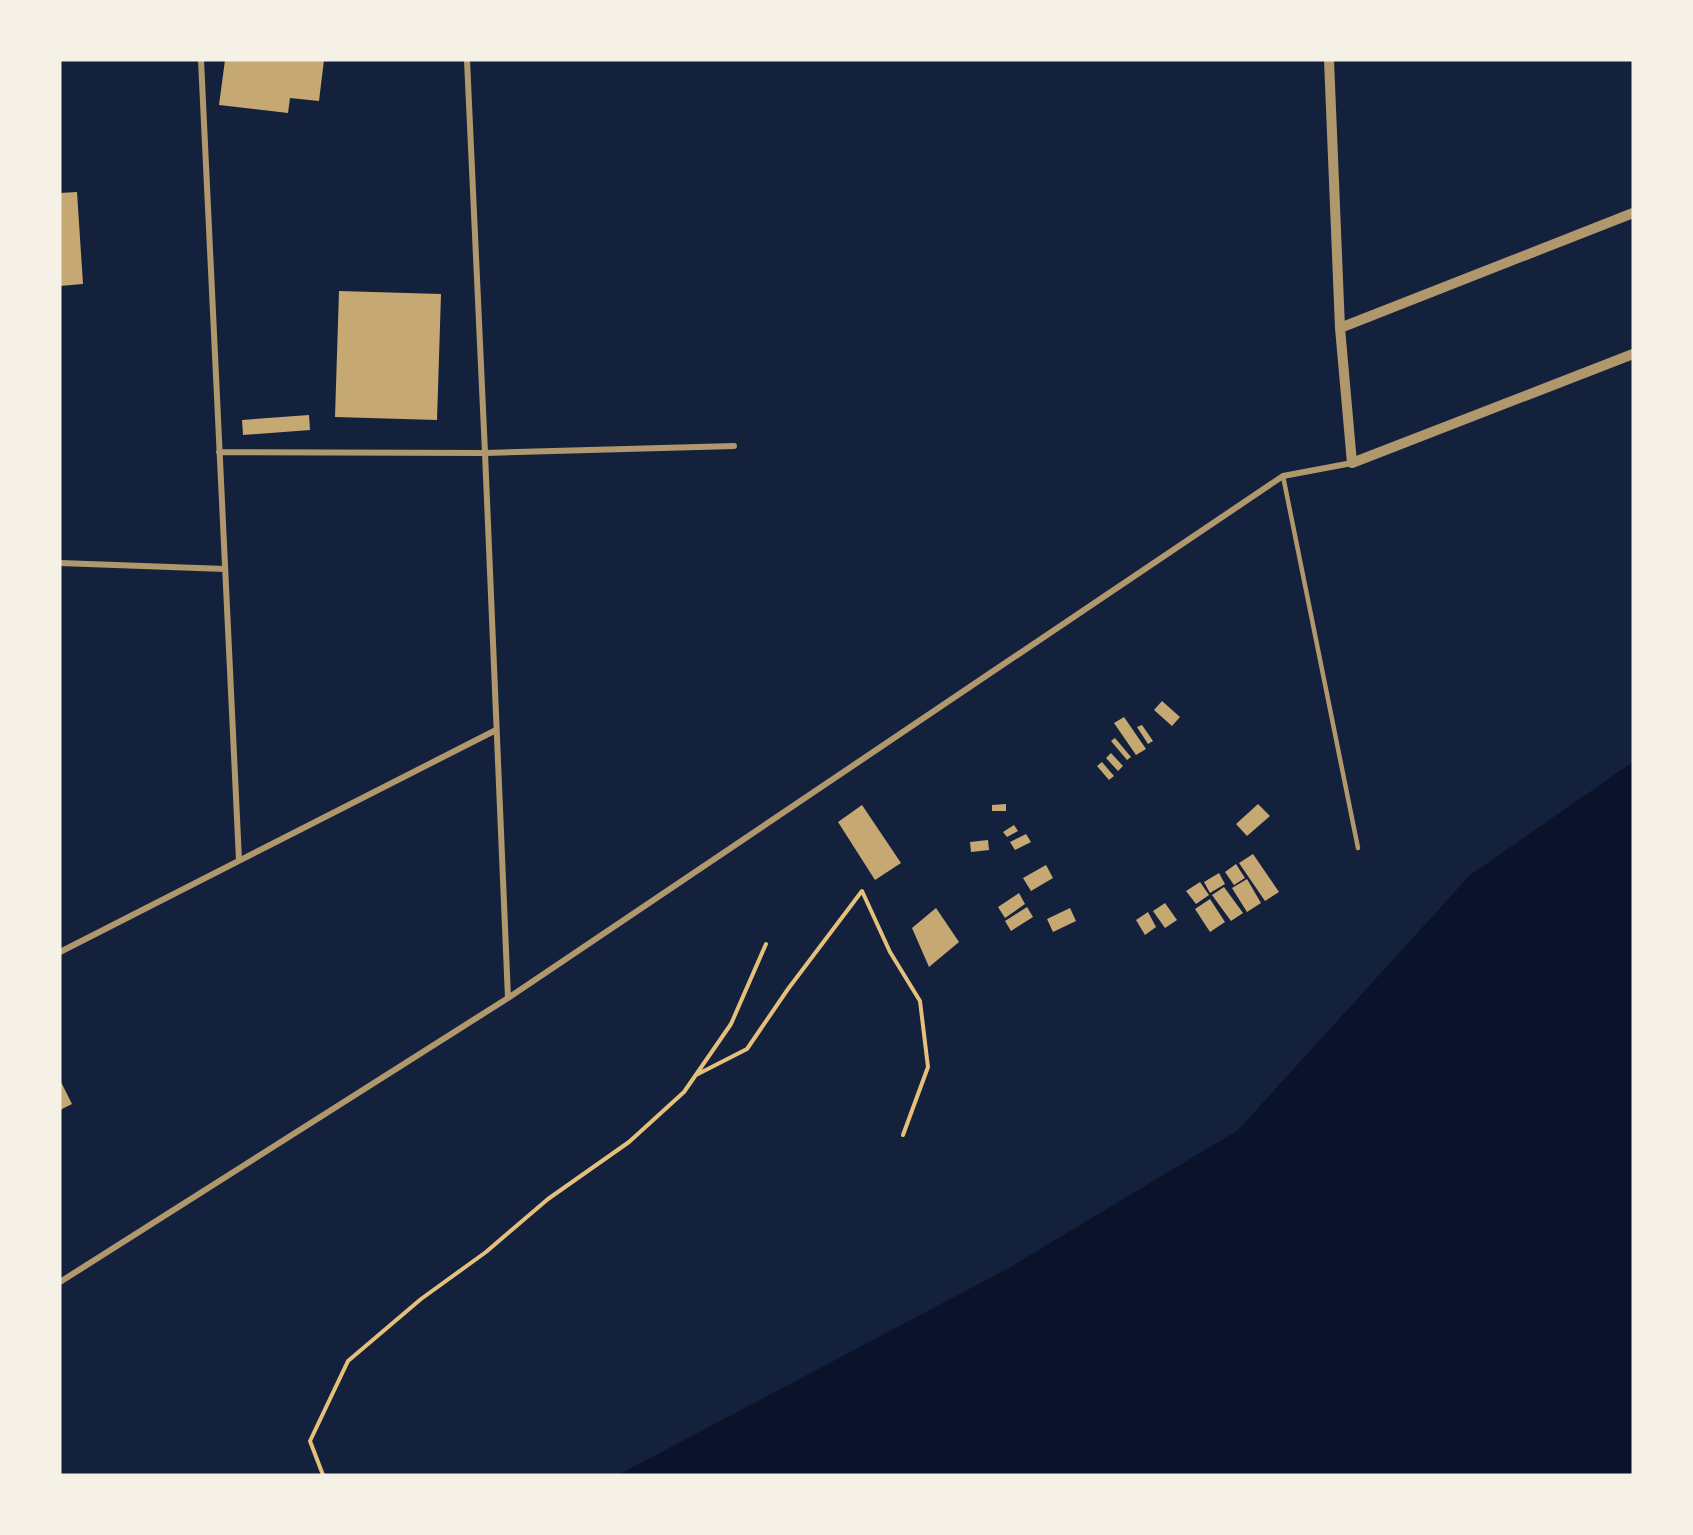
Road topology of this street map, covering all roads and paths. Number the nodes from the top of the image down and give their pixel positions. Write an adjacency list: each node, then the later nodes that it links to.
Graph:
1 (201, 60): 8 (street)
2 (467, 60): 9 (street)
3 (1329, 60): 5 (street)
4 (1633, 213): 5 (street)
5 (1340, 328): 10 (street)
6 (1633, 354): 10 (street)
7 (734, 446): 9 (street)
8 (219, 452): 9 (street); 13 (street)
9 (485, 453): 14 (street)
10 (1352, 463): 11 (street)
11 (1283, 476): 15 (lane); 19 (street)
12 (60, 563): 13 (street)
13 (225, 569): 16 (street)
14 (496, 730): 16 (street); 19 (street)
15 (1358, 848)
16 (239, 860): 18 (street)
17 (766, 944): 20 (path)
18 (60, 952)
19 (508, 999): 22 (street)
20 (695, 1075): 21 (path); 23 (path)
21 (903, 1135)
22 (60, 1282)
23 (323, 1475)

